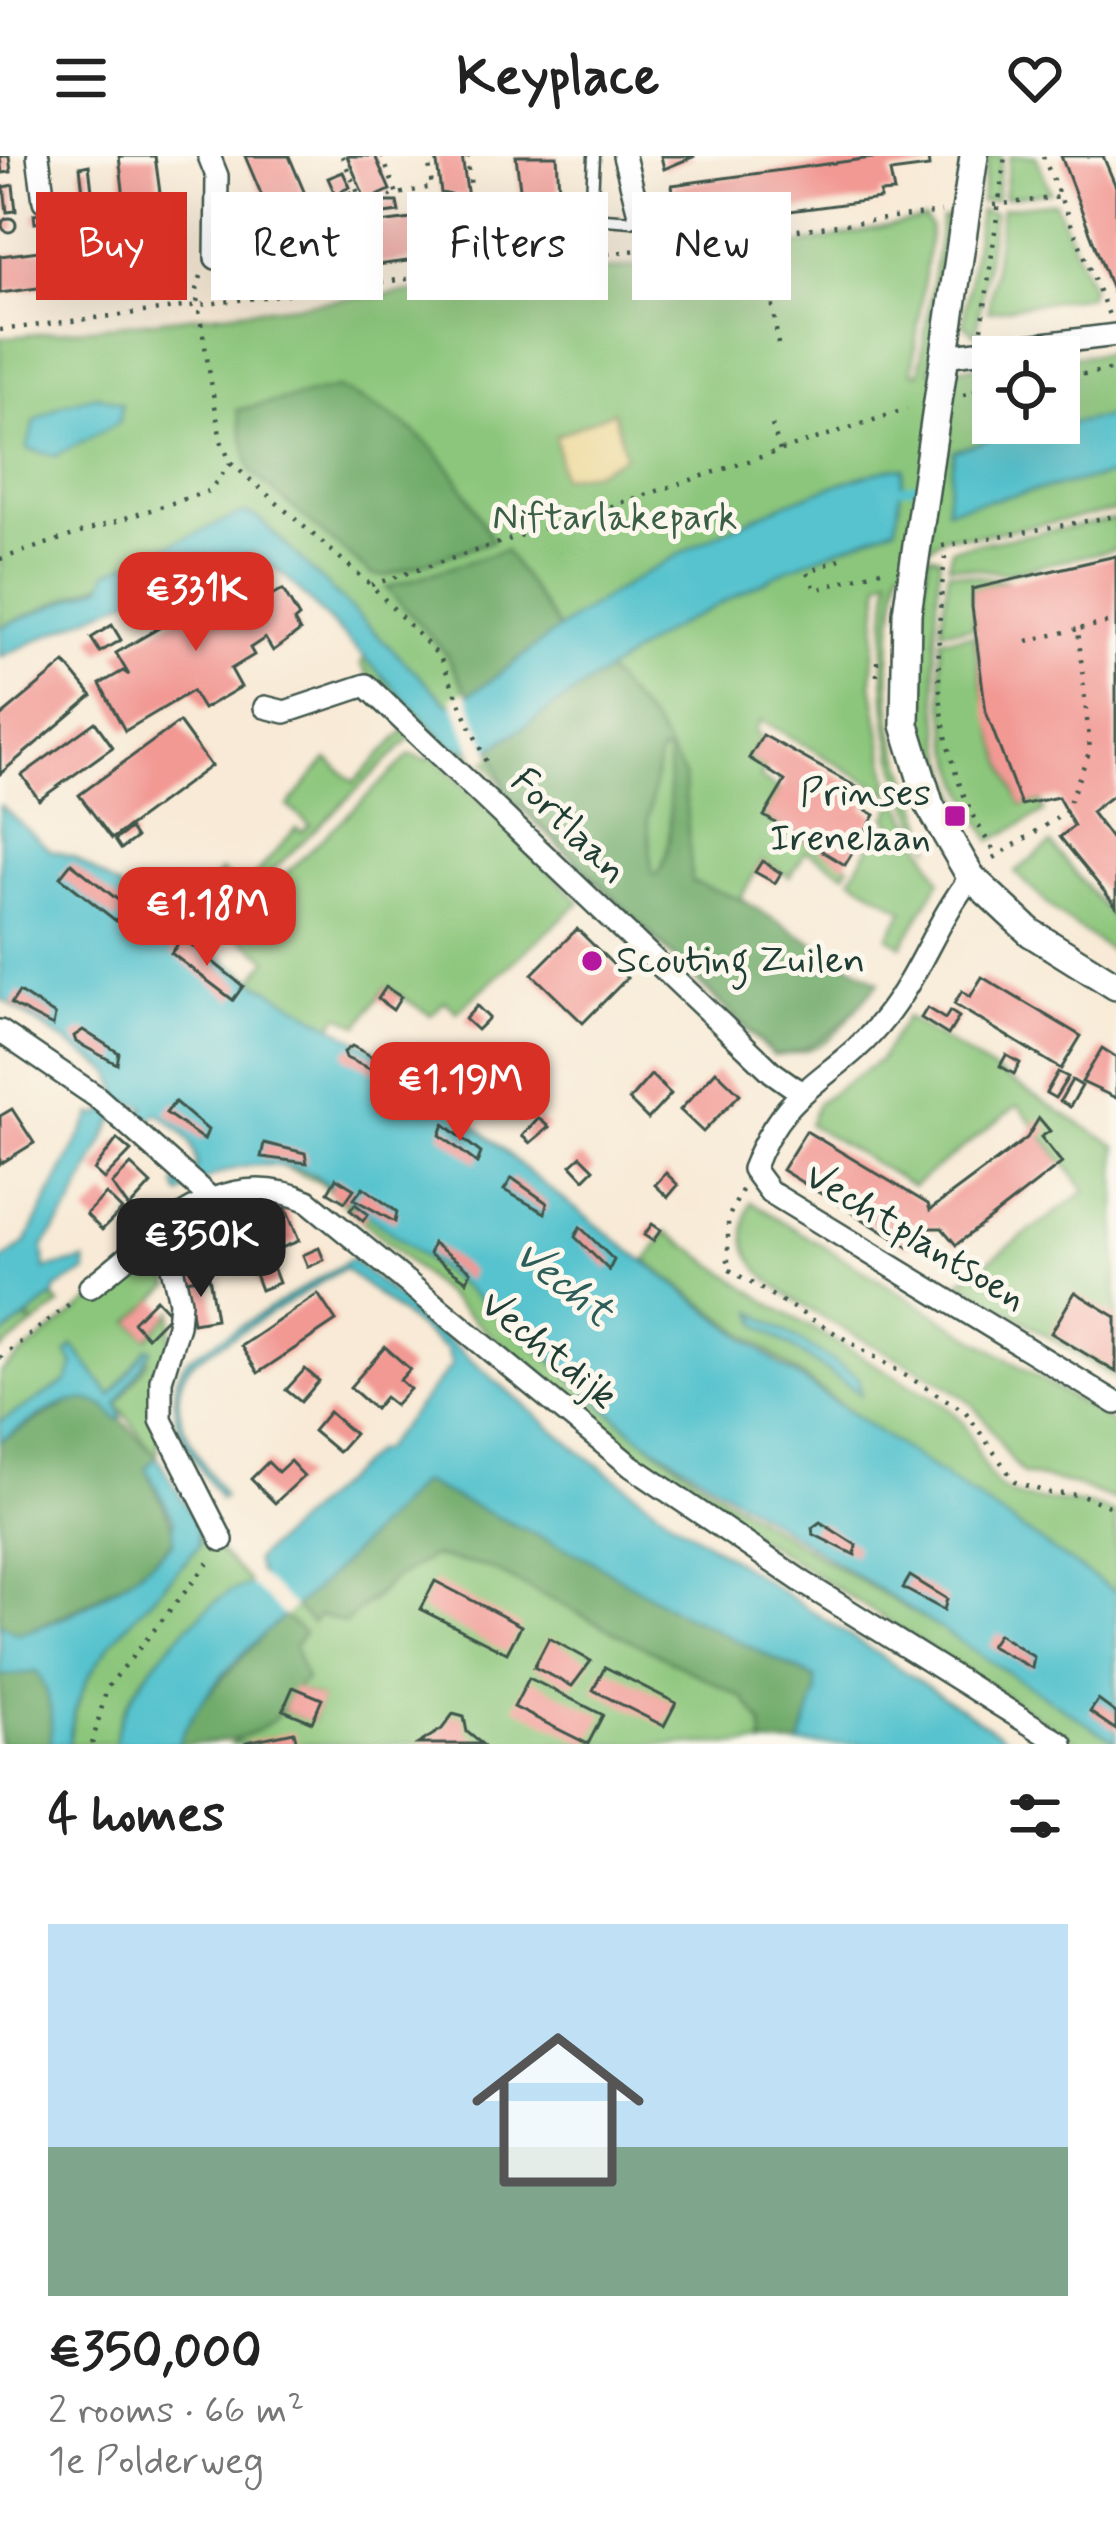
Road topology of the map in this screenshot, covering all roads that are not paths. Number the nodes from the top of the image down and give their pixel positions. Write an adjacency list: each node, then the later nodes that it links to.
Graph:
1 (38, 156): 6 (street)
2 (209, 156): 7 (street)
3 (594, 156): 9 (lane)
4 (624, 156): 8 (street)
5 (974, 156): 11 (street)
6 (43, 192)
7 (217, 192)
8 (633, 192)
9 (632, 221)
10 (1116, 333): 11 (street)
11 (944, 356): 13 (street)
12 (265, 707): 16 (street, Fortlaan)
13 (971, 877): 14 (street); 16 (street, Vechtplantsoen)
14 (1116, 986)
15 (0, 1031): 17 (street)
16 (800, 1091): 20 (street, Vechtplantsoen)
17 (208, 1196): 18 (street); 22 (street, Vechtdijk)
18 (164, 1232): 19 (street); 21 (street)
19 (90, 1287)
20 (1116, 1403)
21 (222, 1540)
22 (1062, 1744)

